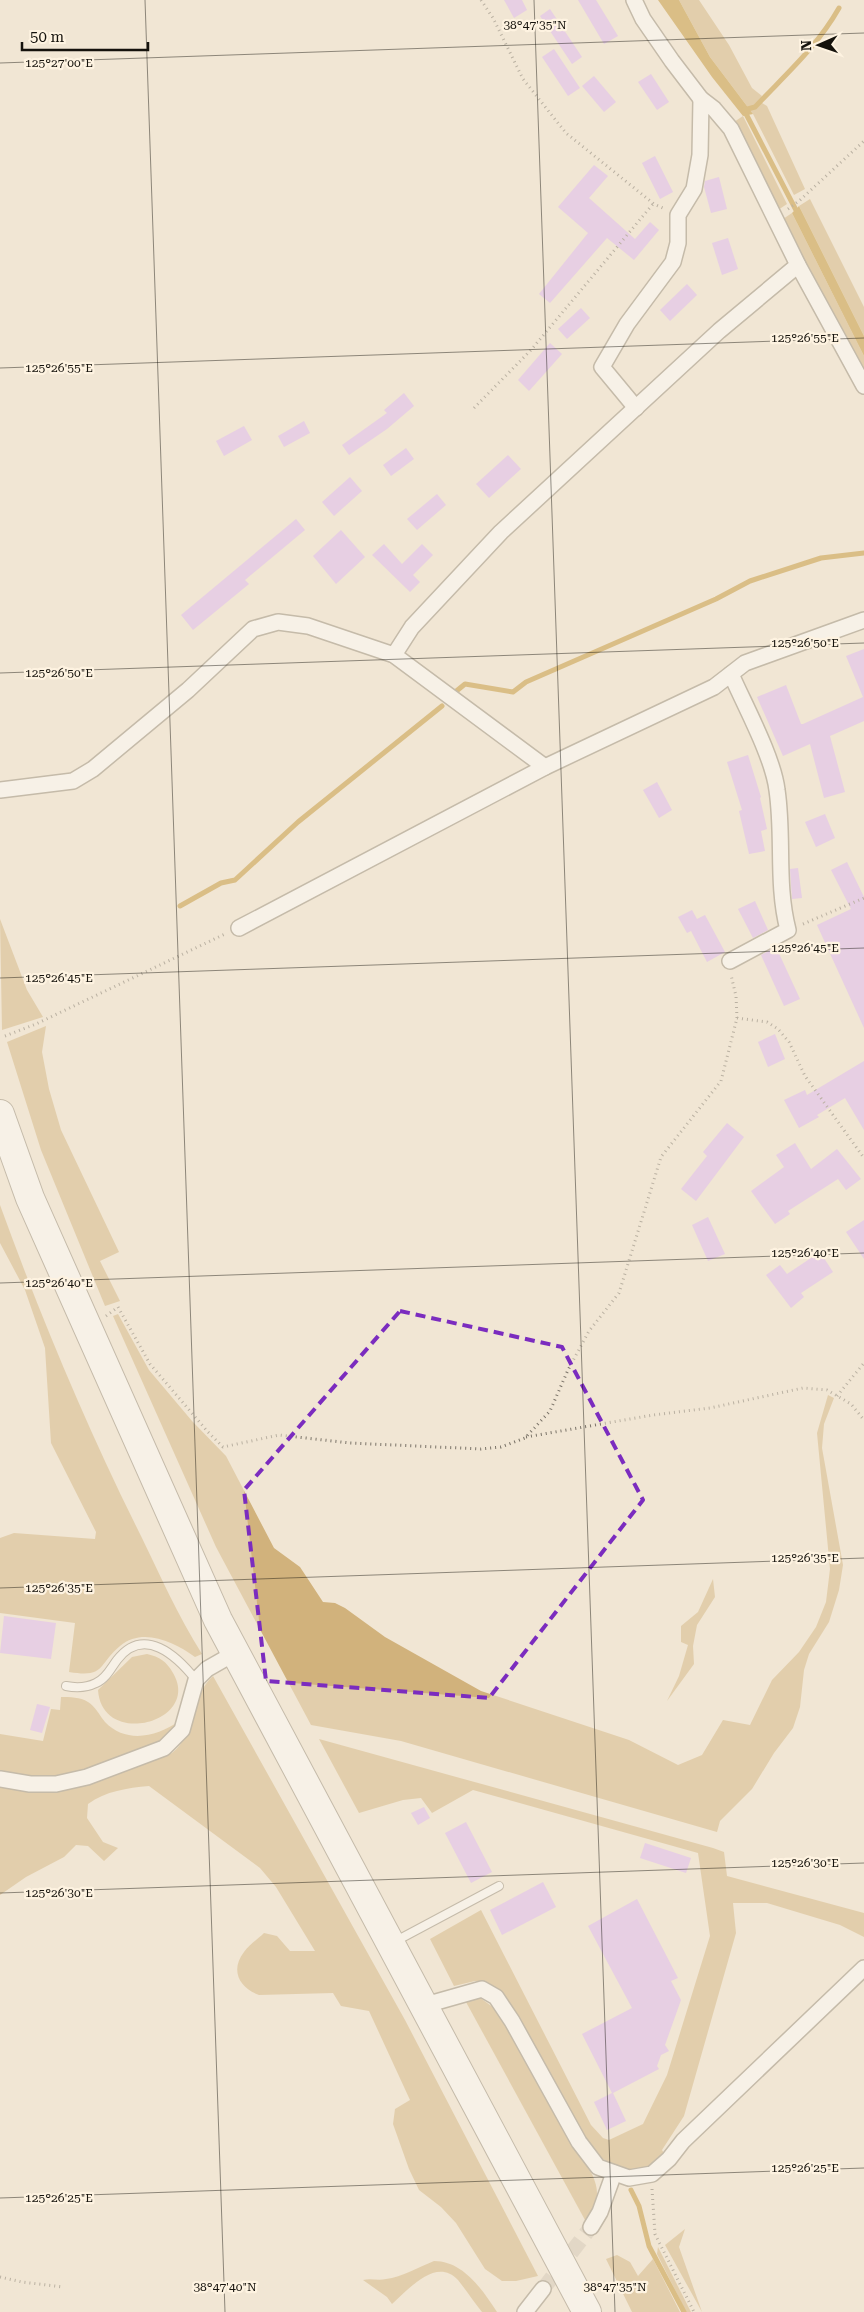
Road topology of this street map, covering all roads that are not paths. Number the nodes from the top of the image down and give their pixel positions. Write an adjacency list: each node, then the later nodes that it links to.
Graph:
1 (634, 0): 2 (street)
2 (701, 99): 3 (street); 5 (street)
3 (798, 265): 4 (street); 5 (street)
4 (864, 386)
5 (636, 408): 7 (street)
6 (864, 620): 8 (street)
7 (394, 655): 9 (street); 10 (street)
8 (731, 674): 9 (street); 12 (street)
9 (546, 767): 11 (street)
10 (0, 790)
11 (239, 928)
12 (730, 961)
13 (0, 1114): 14 (highway)
14 (235, 1653): 15 (street); 19 (highway)
15 (196, 1680): 16 (lane); 17 (street)
16 (66, 1686)
17 (0, 1779)
18 (499, 1886): 19 (lane)
19 (390, 1944): 21 (highway)
20 (864, 1968): 22 (street)
21 (422, 2006): 22 (street); 26 (highway)
22 (614, 2173): 23 (street)
23 (591, 2226)
24 (542, 2289): 25 (street)
25 (524, 2312)
26 (587, 2312)

